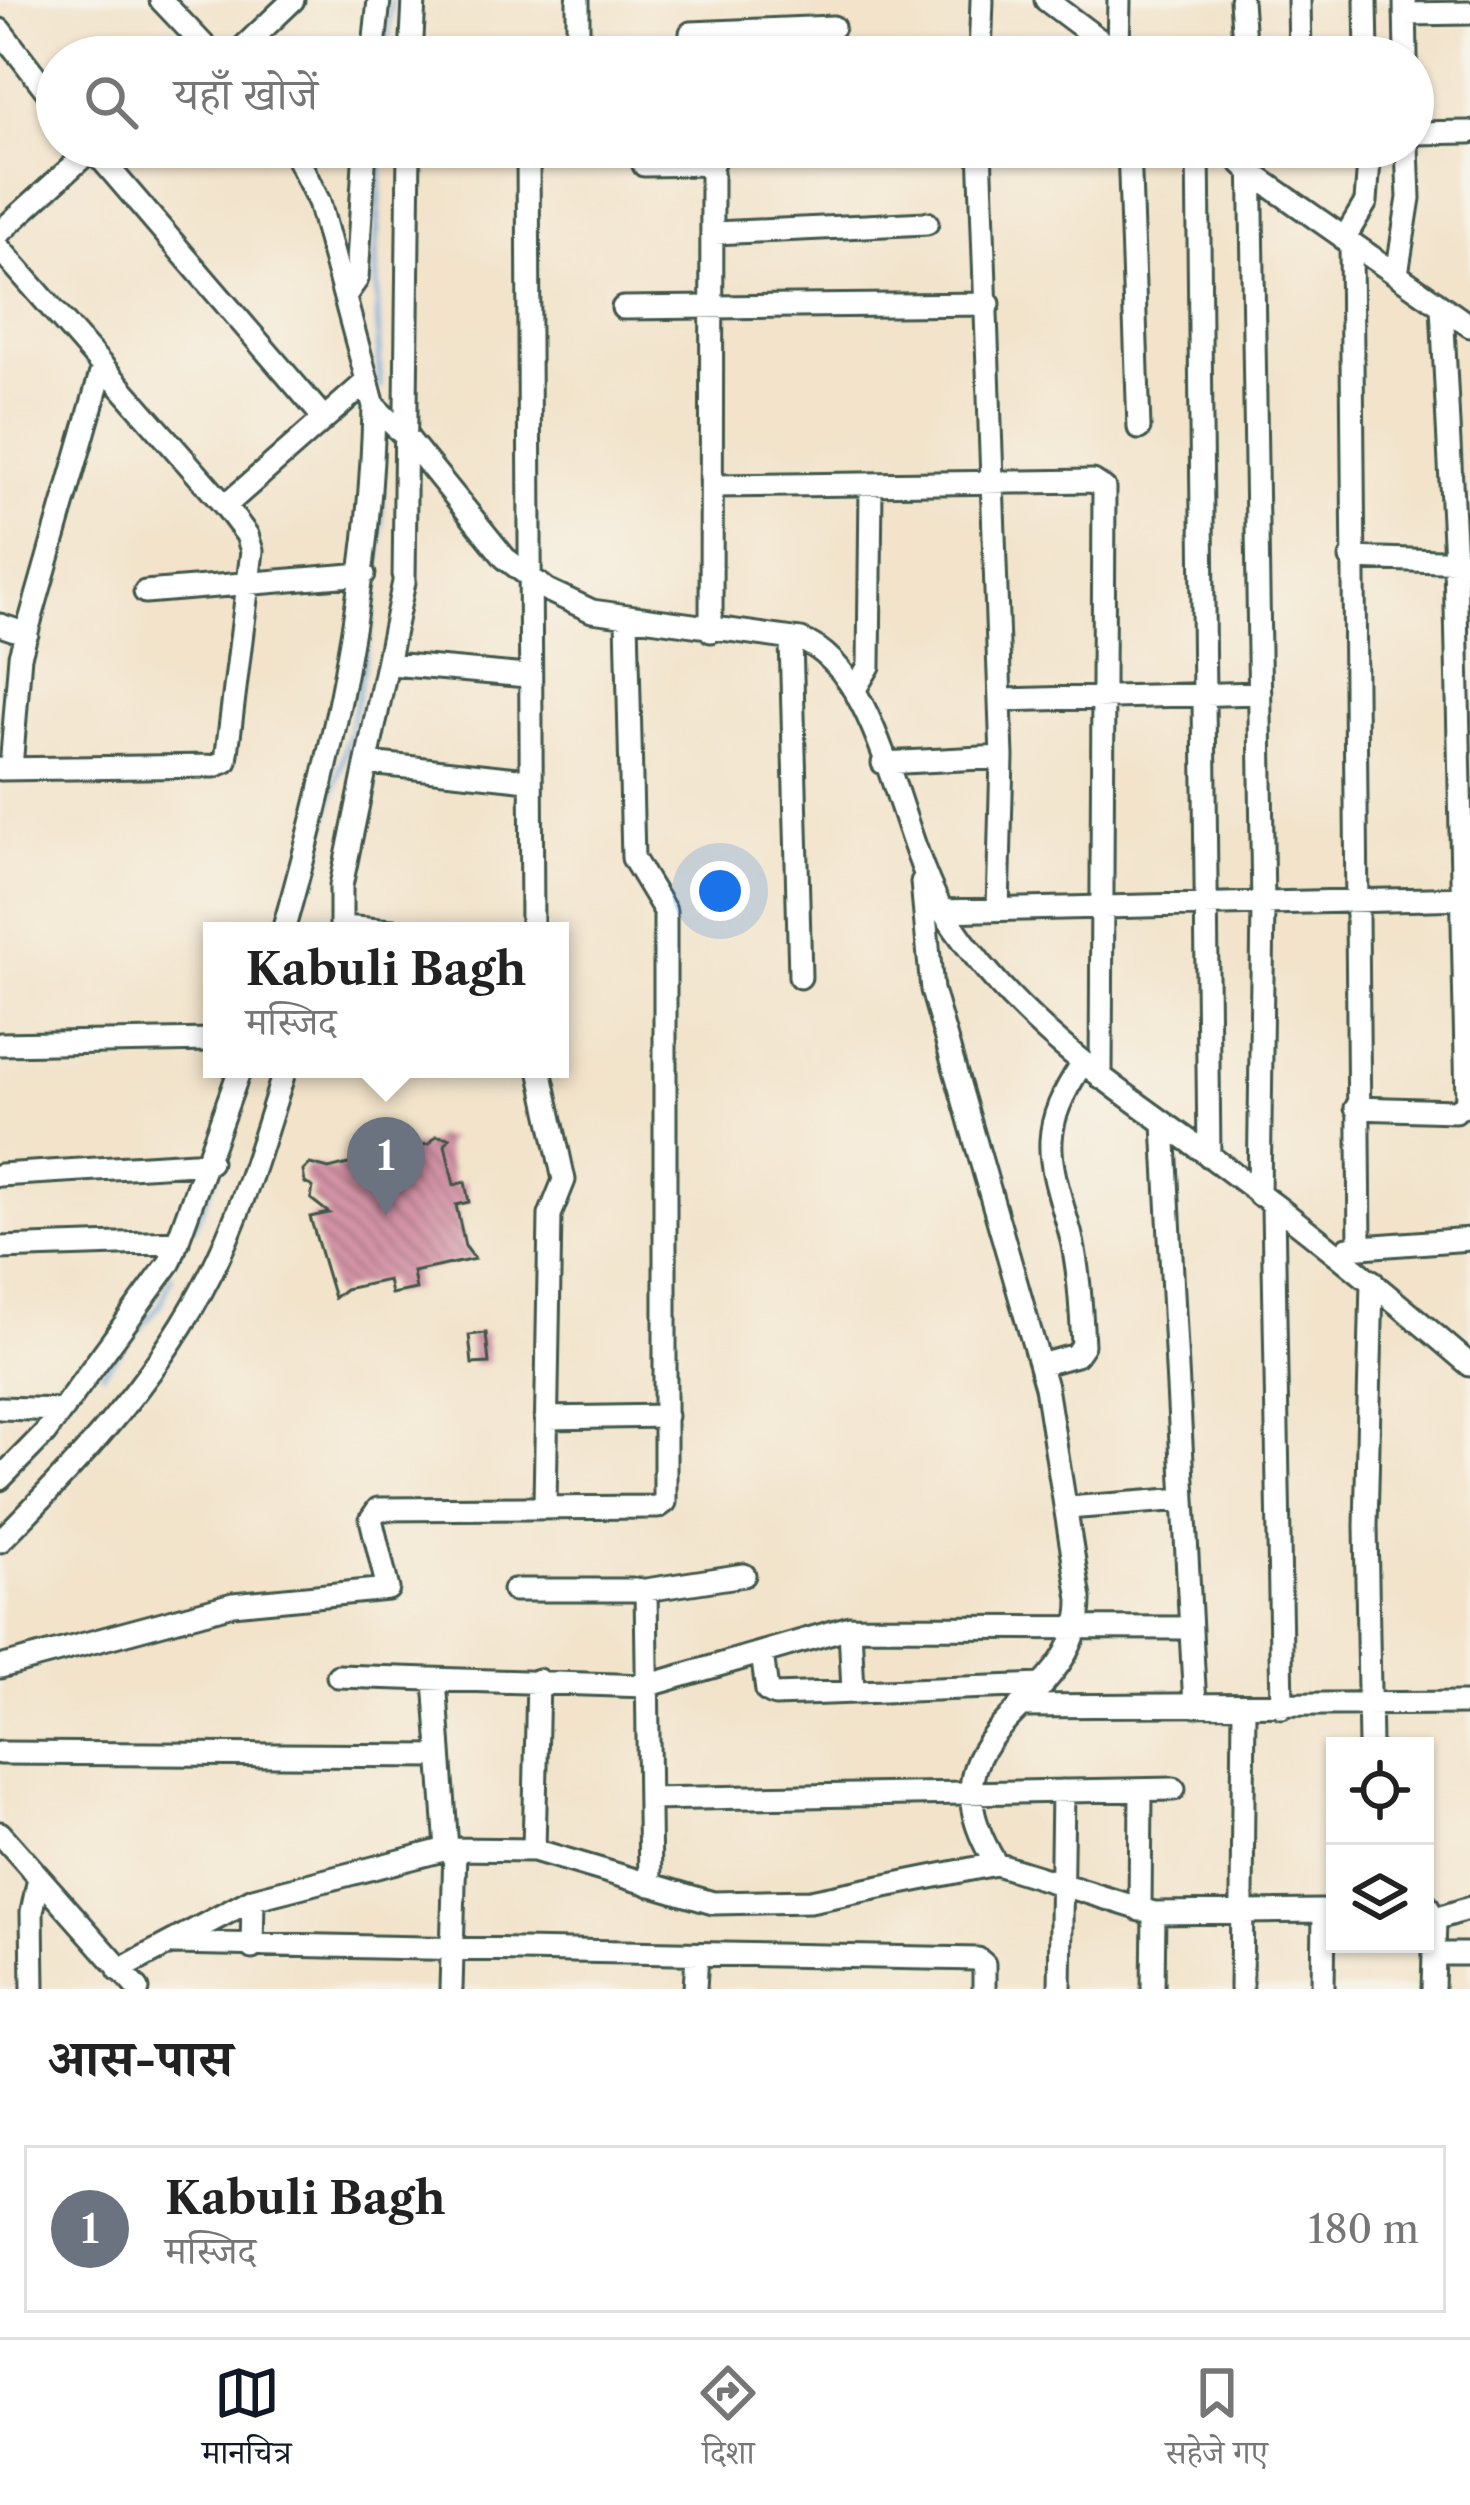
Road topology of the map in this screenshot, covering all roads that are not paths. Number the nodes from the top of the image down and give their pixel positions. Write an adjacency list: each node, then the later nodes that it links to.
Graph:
1 (160, 0): 16 (street)
2 (293, 0): 17 (street)
3 (379, 0): 18 (street)
4 (414, 0): 19 (street)
5 (578, 0): 20 (street)
6 (982, 0): 22 (street)
7 (1046, 0): 23 (street)
8 (1119, 0): 24 (street)
9 (1241, 0): 25 (street)
10 (1299, 0): 26 (street)
11 (1366, 0): 27 (street)
12 (1405, 7): 13 (street)
13 (1470, 13)
14 (833, 27): 21 (street)
15 (0, 30): 28 (street)
16 (191, 36)
17 (255, 36)
18 (375, 36)
19 (412, 36)
20 (578, 36)
21 (691, 36)
22 (981, 36)
23 (1094, 36)
24 (1120, 36)
25 (1244, 36)
26 (1300, 36)
27 (1367, 36)
28 (36, 77)
29 (1470, 132): 30 (street)
30 (1434, 133)
31 (70, 168): 47 (street)
32 (109, 168): 61 (street)
33 (302, 168): 52 (street)
34 (364, 168): 52 (street)
35 (409, 168): 63 (street)
36 (528, 168): 71 (street)
37 (710, 168): 48 (street)
38 (981, 168): 54 (street)
39 (1130, 168): 62 (street)
40 (1198, 168): 82 (street)
41 (1247, 168): 45 (street)
42 (1253, 168): 45 (street)
43 (1370, 168): 49 (street)
44 (1407, 168): 51 (street)
45 (1253, 174): 49 (street); 83 (street)
46 (927, 223): 48 (street)
47 (0, 232)
48 (715, 233): 53 (street)
49 (1348, 241): 51 (street); 68 (street)
50 (0, 249): 58 (street)
51 (1397, 274): 55 (street)
52 (345, 296): 59 (street)
53 (708, 304): 54 (street); 56 (street); 65 (street)
54 (989, 304): 64 (street)
55 (1442, 307): 57 (street); 69 (street)
56 (623, 308)
57 (1470, 326)
58 (103, 366): 67 (street); 77 (street)
59 (366, 382): 60 (street); 61 (street)
60 (376, 408): 63 (street); 70 (street)
61 (322, 416): 67 (street)
62 (1139, 428)
63 (406, 438): 71 (street); 79 (street)
64 (995, 482): 66 (street); 84 (street); 85 (street)
65 (714, 486): 66 (street); 76 (street)
66 (871, 486): 81 (street)
67 (225, 506): 72 (street)
68 (1351, 558): 69 (street); 93 (street)
69 (1462, 561): 92 (street)
70 (364, 574): 72 (street); 99 (street)
71 (526, 578): 74 (street); 80 (street)
72 (248, 588): 73 (street); 89 (street)
73 (145, 592)
74 (627, 619): 76 (street); 125 (street)
75 (0, 625): 77 (street)
76 (711, 632): 78 (street)
77 (26, 634): 89 (street)
78 (791, 639): 81 (street); 102 (street)
79 (391, 664): 80 (street); 87 (street)
80 (527, 676): 90 (street)
81 (855, 689): 88 (street)
82 (1201, 692): 83 (street); 84 (street); 95 (street)
83 (1260, 692): 94 (street)
84 (1106, 696): 85 (street); 97 (street)
85 (1001, 700): 86 (street)
86 (1002, 757): 88 (street); 96 (street)
87 (370, 763): 90 (street); 100 (street)
88 (884, 763): 91 (street)
89 (5, 768)
90 (528, 780): 101 (street)
91 (921, 869): 98 (street); 121 (street)
92 (1464, 898): 93 (street); 109 (street)
93 (1357, 901): 94 (street); 109 (street)
94 (1263, 905): 95 (street); 114 (street)
95 (1210, 906): 97 (street); 111 (street)
96 (998, 909): 97 (street); 98 (street)
97 (1103, 909): 105 (street)
98 (942, 911): 105 (street)
99 (285, 922)
100 (342, 922)
101 (532, 922)
102 (800, 977)
103 (203, 1040): 104 (street)
104 (0, 1044)
105 (1092, 1071): 110 (street); 121 (street)
106 (237, 1078): 112 (street)
107 (282, 1078): 131 (street)
108 (542, 1078): 126 (street)
109 (1356, 1108): 117 (street)
110 (1164, 1124): 111 (street); 128 (street)
111 (1209, 1156): 114 (street)
112 (210, 1162): 113 (street); 116 (street)
113 (0, 1175)
114 (1266, 1201): 119 (street); 151 (street)
115 (1470, 1239): 117 (street)
116 (178, 1242): 118 (street); 124 (street)
117 (1360, 1247): 119 (street)
118 (0, 1248)
119 (1336, 1250): 120 (street)
120 (1372, 1281): 122 (street); 147 (street)
121 (1040, 1365): 130 (street)
122 (1470, 1365)
123 (0, 1408): 124 (street)
124 (62, 1410): 127 (street)
125 (666, 1416): 126 (street); 129 (street)
126 (546, 1418): 129 (street)
127 (0, 1479)
128 (1184, 1499): 130 (street); 137 (street)
129 (545, 1505): 139 (street)
130 (1068, 1508): 135 (street)
131 (0, 1541)
132 (744, 1575): 134 (street)
133 (514, 1590): 134 (street)
134 (646, 1590): 143 (street)
135 (1080, 1623): 136 (street); 137 (street); 144 (street)
136 (850, 1627): 138 (street); 145 (street)
137 (1189, 1628): 149 (street)
138 (762, 1653): 143 (street); 145 (street)
139 (0, 1667)
140 (338, 1676): 141 (street)
141 (435, 1680): 142 (street); 154 (street)
142 (538, 1680): 143 (street); 162 (street)
143 (646, 1685): 159 (street)
144 (1043, 1685): 145 (street); 148 (street)
145 (853, 1692)
146 (1470, 1702): 147 (street)
147 (1370, 1704): 151 (street); 152 (street)
148 (1019, 1706): 149 (street); 158 (street)
149 (1195, 1706): 150 (street)
150 (1244, 1707): 151 (street); 172 (street)
151 (1282, 1708)
152 (1370, 1737)
153 (0, 1754): 154 (street)
154 (440, 1756): 161 (street)
155 (1174, 1789): 156 (street)
156 (1141, 1790): 157 (street); 169 (street)
157 (1064, 1791): 158 (street); 165 (street)
158 (971, 1792): 159 (street); 163 (street)
159 (649, 1799): 166 (street)
160 (0, 1833): 164 (street)
161 (451, 1849): 162 (street); 167 (street); 175 (street)
162 (534, 1850): 166 (street)
163 (996, 1864): 165 (street); 166 (street)
164 (39, 1878): 180 (street); 181 (street)
165 (1060, 1885): 169 (street); 186 (street)
166 (650, 1886)
167 (253, 1899): 173 (street); 174 (street)
168 (1470, 1908): 171 (street)
169 (1147, 1911): 172 (street); 187 (street)
170 (1326, 1911): 172 (street)
171 (1434, 1911)
172 (1242, 1914): 188 (street)
173 (171, 1943): 174 (street); 180 (street)
174 (252, 1948): 175 (street)
175 (452, 1952): 177 (street); 183 (street)
176 (1326, 1953): 189 (street)
177 (697, 1954): 184 (street); 185 (street)
178 (1434, 1954): 179 (street); 190 (street)
179 (1470, 1954)
180 (119, 1970): 182 (street)
181 (33, 1989)
182 (138, 1989)
183 (451, 1989)
184 (695, 1989)
185 (984, 1989)
186 (1060, 1989)
187 (1154, 1989)
188 (1241, 1989)
189 (1323, 1989)
190 (1433, 1989)

